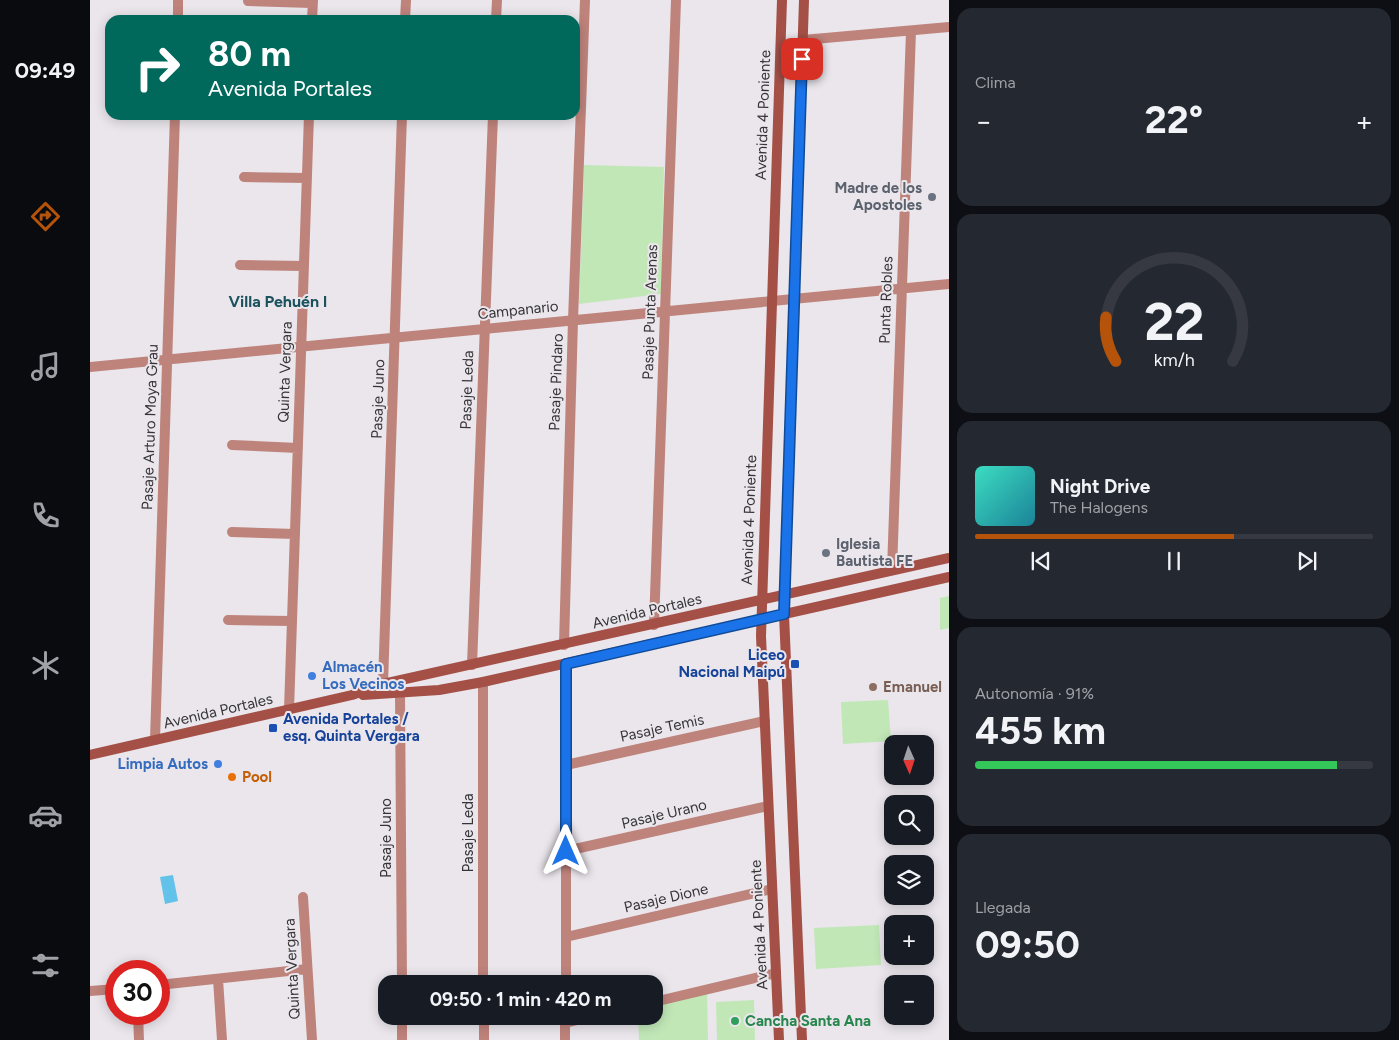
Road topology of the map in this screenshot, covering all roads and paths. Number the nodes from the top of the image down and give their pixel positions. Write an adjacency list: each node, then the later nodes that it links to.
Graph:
1 (178, 0): 10 (street)
2 (406, 0): 12 (street)
3 (497, 0): 13 (street)
4 (585, 0): 30 (street, Pasaje Pindaro)
5 (676, 0): 29 (street, Pasaje Punta Arenas)
6 (782, 0): 28 (street, Avenida 4 Poniente)
7 (804, 0): 16 (street)
8 (248, 1): 9 (street)
9 (313, 1): 11 (street)
10 (178, 15)
11 (312, 15)
12 (405, 15)
13 (496, 15)
14 (949, 27): 15 (street)
15 (911, 30): 16 (street); 26 (street, Punta Robles)
16 (803, 40): 27 (street)
17 (175, 120): 34 (street, Pasaje Arturo Moya Grau)
18 (309, 120): 22 (street, Quinta Vergara)
19 (402, 120): 32 (street, Pasaje Juno)
20 (493, 120): 31 (street, Pasaje Leda)
21 (244, 177): 22 (street)
22 (307, 178): 24 (street, Quinta Vergara)
23 (240, 264): 24 (street)
24 (304, 266): 33 (street, Quinta Vergara)
25 (949, 284): 26 (street, Campanario)
26 (902, 288): 27 (street, Campanario); 41 (street, Punta Robles)
27 (794, 298): 28 (street, Campanario); 43 (street)
28 (771, 301): 29 (street, Campanario); 44 (street, Avenida 4 Poniente)
29 (665, 311): 30 (street, Campanario); 49 (street, Pasaje Punta Arenas)
30 (573, 320): 31 (street, Campanario); 50 (street, Pasaje Pindaro)
31 (484, 328): 32 (street, Campanario); 52 (street, Pasaje Leda)
32 (395, 337): 33 (street, Campanario); 54 (street, Pasaje Juno)
33 (301, 346): 34 (street, Campanario); 37 (street, Quinta Vergara)
34 (167, 360): 35 (street, Campanario); 59 (street, Pasaje Arturo Moya Grau)
35 (90, 367)
36 (232, 445): 37 (street)
37 (298, 448): 39 (street, Quinta Vergara)
38 (232, 532): 39 (street)
39 (295, 534): 48 (street, Quinta Vergara)
40 (949, 558): 41 (street, Avenida Portales)
41 (892, 570): 43 (street, Avenida Portales)
42 (949, 577): 45 (street, Avenida Portales)
43 (784, 594): 44 (street, Avenida Portales); 45 (street)
44 (761, 599): 46 (street, Avenida 4 Poniente); 49 (street, Avenida Portales)
45 (784, 614): 46 (street, Avenida Portales); 88 (street)
46 (761, 619): 51 (street, Avenida Portales); 58 (street, Avenida 4 Poniente)
47 (228, 620): 48 (street)
48 (292, 621): 57 (street, Quinta Vergara)
49 (654, 625): 50 (street, Avenida Portales)
50 (564, 645): 52 (street, Avenida Portales)
51 (566, 664): 53 (street, Avenida Portales); 61 (street)
52 (472, 665): 54 (street, Avenida Portales)
53 (483, 682): 55 (street, Avenida Portales); 70 (street, Pasaje Leda)
54 (383, 684): 56 (street, Avenida Portales)
55 (400, 693): 56 (street, Avenida Portales); 69 (street, Pasaje Juno)
56 (352, 696): 57 (street, Avenida Portales)
57 (289, 710): 59 (street, Avenida Portales)
58 (765, 721): 61 (street, Pasaje Temis); 62 (street, Avenida 4 Poniente)
59 (155, 740): 60 (street, Avenida Portales)
60 (90, 755)
61 (566, 765): 63 (street)
62 (768, 806): 63 (street, Pasaje Urano); 64 (street, Avenida 4 Poniente)
63 (566, 851): 66 (street)
64 (772, 889): 66 (street, Pasaje Dione); 68 (street, Avenida 4 Poniente)
65 (303, 897): 67 (street, Quinta Vergara)
66 (566, 937): 71 (street)
67 (307, 969): 72 (street); 83 (street, Quinta Vergara)
68 (776, 973): 76 (street); 87 (street, Avenida 4 Poniente)
69 (402, 975)
70 (484, 975)
71 (566, 975)
72 (218, 979): 73 (street); 82 (street)
73 (170, 984)
74 (105, 990): 75 (street)
75 (90, 991)
76 (663, 1000)
77 (138, 1025): 81 (street)
78 (402, 1025): 84 (street)
79 (484, 1025): 85 (street)
80 (565, 1025): 86 (street)
81 (139, 1040)
82 (222, 1040)
83 (312, 1040)
84 (402, 1040)
85 (484, 1040)
86 (565, 1040)
87 (779, 1040)
88 (802, 1040)

